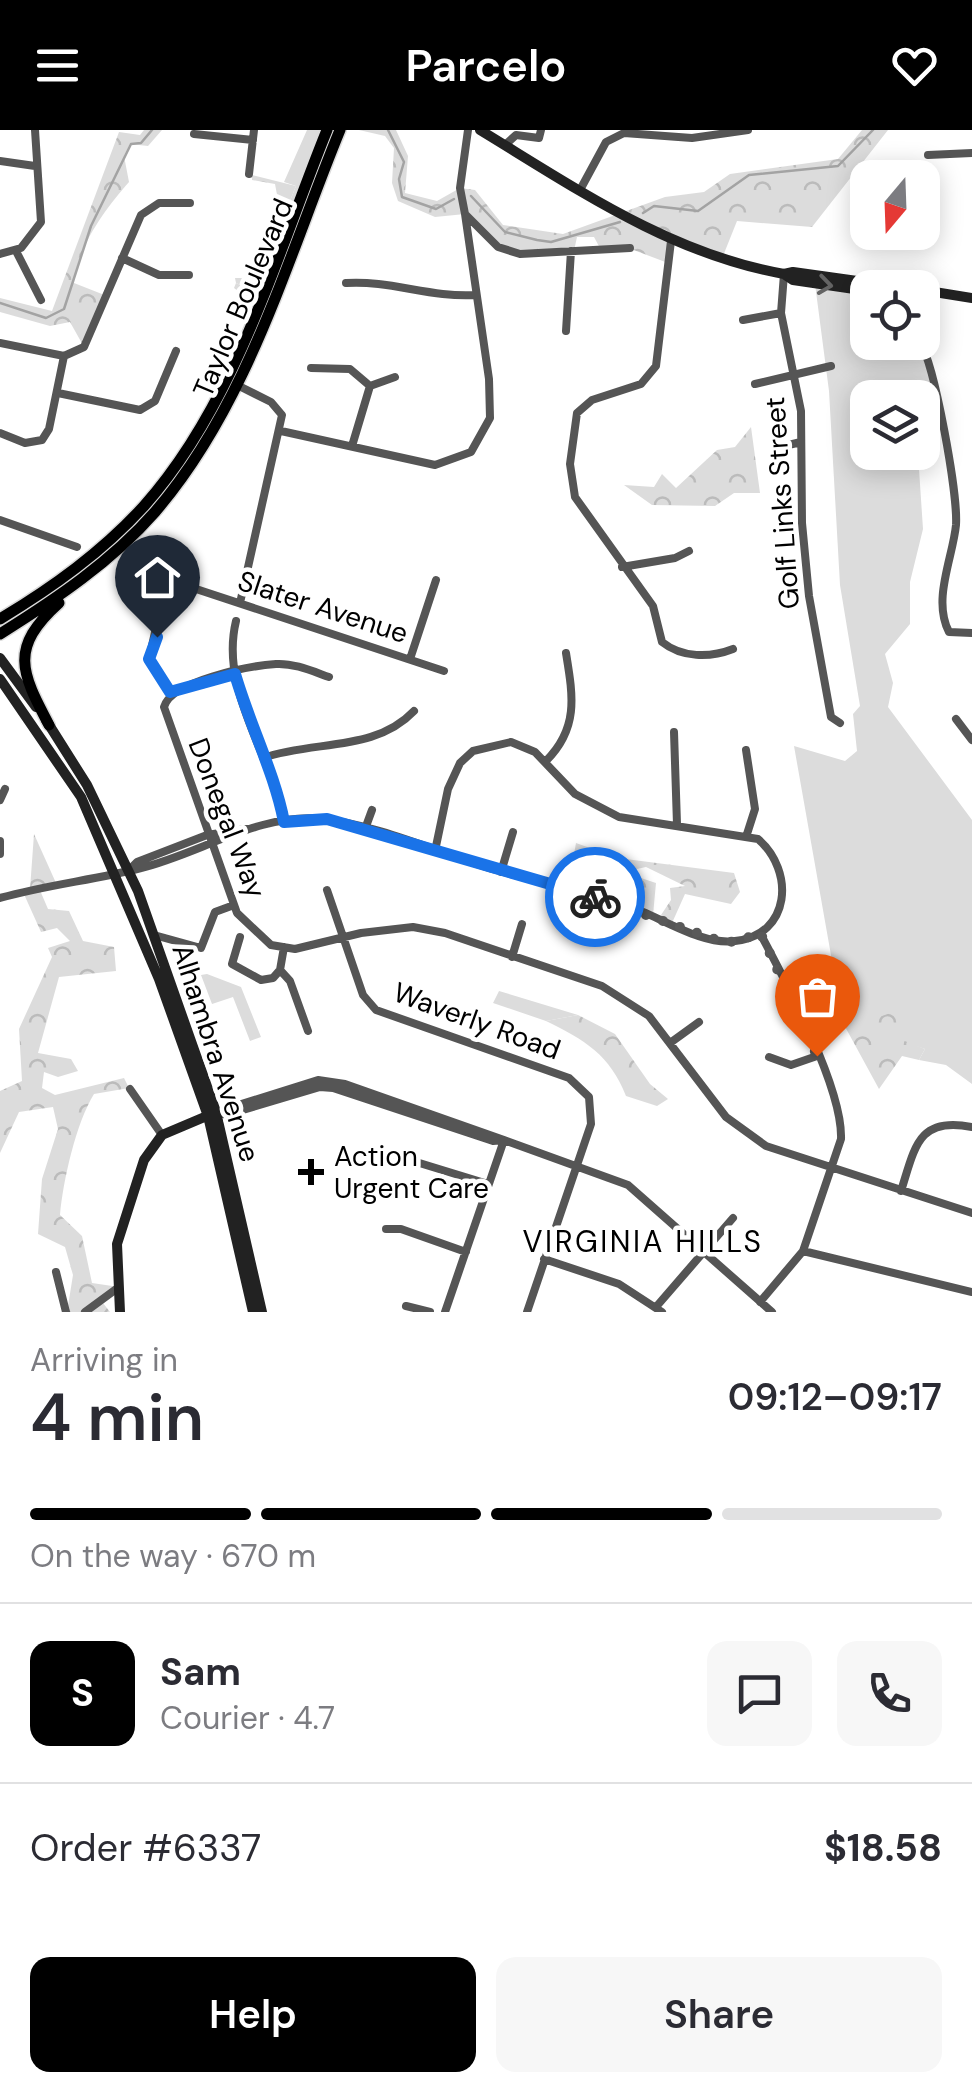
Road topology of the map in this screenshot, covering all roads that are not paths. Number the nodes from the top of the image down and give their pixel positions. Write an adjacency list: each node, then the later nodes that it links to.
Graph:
1 (35, 130): 14 (street)
2 (327, 130): 62 (main road, Taylor Boulevard)
3 (340, 130): 46 (main road, Taylor Boulevard)
4 (468, 130): 18 (street)
5 (480, 130): 10 (main road)
6 (541, 130): 10 (street)
7 (748, 130): 16 (street)
8 (194, 134): 9 (street)
9 (253, 135): 15 (street)
10 (504, 145): 16 (main road)
11 (972, 153): 12 (street)
12 (928, 155)
13 (0, 161): 14 (street)
14 (35, 166): 21 (street)
15 (249, 174)
16 (580, 190): 19 (main road)
17 (190, 203): 24 (street)
18 (465, 214): 22 (street); 30 (street)
19 (671, 240): 25 (main road); 57 (street)
20 (630, 248): 22 (street)
21 (16, 250): 23 (street); 32 (street)
22 (570, 252): 36 (street)
23 (0, 254)
24 (122, 258): 26 (street); 39 (street)
25 (784, 274): 27 (main road); 29 (main road, one-way to 29); 34 (street, Golf Links Street)
26 (189, 275)
27 (850, 280)
28 (346, 283): 30 (street)
29 (850, 288)
30 (476, 295): 52 (street)
31 (940, 297): 33 (main road)
32 (41, 300)
33 (972, 302)
34 (781, 314): 35 (street); 43 (street, Golf Links Street)
35 (743, 320)
36 (566, 330)
37 (0, 343): 39 (street)
38 (176, 351): 48 (street)
39 (64, 356): 48 (street)
40 (924, 360): 65 (street)
41 (831, 366): 43 (street)
42 (311, 368): 47 (street)
43 (795, 372): 45 (street); 51 (street, Golf Links Street)
44 (395, 376): 47 (street)
45 (755, 384)
46 (237, 385): 49 (street); 58 (main road, Taylor Boulevard)
47 (370, 386): 52 (street)
48 (58, 393): 50 (street)
49 (281, 431): 52 (street); 61 (street)
50 (0, 434)
51 (801, 442): 53 (street); 78 (street, Golf Links Street)
52 (352, 446)
53 (776, 448)
54 (0, 520): 55 (street)
55 (77, 547)
56 (688, 551): 57 (street)
57 (622, 567): 67 (street)
58 (92, 571): 66 (main road, Taylor Boulevard); 79 (main road)
59 (436, 580): 70 (street)
60 (187, 586): 61 (street, Slater Avenue)
61 (240, 602): 70 (street, Slater Avenue)
62 (0, 619)
63 (236, 620): 72 (street)
64 (156, 623): 75 (street, Donegal Way)
65 (972, 633)
66 (0, 634)
67 (733, 649)
68 (566, 652): 84 (street)
69 (0, 658): 79 (main road, Alhambra Avenue)
70 (410, 659): 71 (street, Slater Avenue)
71 (444, 672)
72 (235, 674): 73 (street); 75 (street); 83 (street)
73 (329, 677)
74 (0, 680): 103 (main road, Alhambra Avenue)
75 (170, 692): 93 (street, Donegal Way)
76 (414, 712): 83 (street)
77 (956, 720): 81 (street)
78 (840, 724)
79 (50, 726): 97 (main road, Alhambra Avenue)
80 (674, 732): 89 (street)
81 (972, 740)
82 (746, 750): 94 (street)
83 (263, 758): 88 (street)
84 (546, 761): 89 (street); 98 (street)
85 (5, 789): 86 (street)
86 (0, 800)
87 (372, 810): 91 (street)
88 (284, 822): 90 (street); 91 (street)
89 (677, 824): 94 (street)
90 (254, 829): 93 (street); 96 (street)
91 (365, 829): 98 (street)
92 (513, 832): 102 (street)
93 (208, 834): 96 (street, Donegal Way); 100 (street)
94 (747, 834): 109 (street)
95 (0, 840): 99 (street)
96 (211, 845): 100 (street); 107 (street, Donegal Way)
97 (120, 848): 100 (street); 101 (main road, Alhambra Avenue)
98 (435, 851): 102 (street)
99 (0, 854)
100 (152, 860): 101 (street); 105 (street)
101 (130, 869): 103 (street); 105 (main road, Alhambra Avenue)
102 (500, 872): 109 (street)
103 (115, 873): 106 (street); 122 (main road, Alhambra Avenue)
104 (328, 890): 112 (street)
105 (138, 892): 110 (main road, Alhambra Avenue)
106 (0, 896)
107 (234, 904): 110 (street); 113 (street, Donegal Way)
108 (522, 924): 114 (street)
109 (760, 932): 119 (street)
110 (154, 934): 122 (main road, Alhambra Avenue)
111 (240, 937): 115 (street)
112 (343, 938): 113 (street); 114 (street); 127 (street, Waverly Road)
113 (284, 947): 115 (street)
114 (512, 957): 118 (street)
115 (280, 970): 117 (street)
116 (699, 1022): 118 (street)
117 (308, 1030)
118 (670, 1042): 128 (street)
119 (817, 1056): 120 (street); 128 (street)
120 (769, 1057)
121 (130, 1088): 124 (street)
122 (212, 1114): 124 (main road); 125 (street); 147 (main road, Alhambra Avenue); 148 (main road, Alhambra Avenue)
123 (972, 1128): 130 (street)
124 (162, 1134): 139 (main road)
125 (504, 1140): 127 (street); 129 (street)
126 (390, 1154): 129 (street)
127 (578, 1164): 134 (street); 137 (street, Waverly Road)
128 (832, 1168): 130 (street); 135 (street)
129 (488, 1184): 136 (street)
130 (901, 1191): 131 (street)
131 (972, 1214)
132 (733, 1218): 134 (street)
133 (386, 1229): 136 (street)
134 (703, 1251): 141 (street); 143 (street)
135 (803, 1251): 140 (street); 141 (street)
136 (466, 1252): 150 (street)
137 (544, 1258): 143 (street); 151 (street, Waverly Road)
138 (56, 1272): 144 (street)
139 (119, 1287): 145 (street); 146 (main road)
140 (972, 1292)
141 (760, 1302): 152 (street)
142 (406, 1306): 149 (street)
143 (659, 1310)
144 (66, 1312)
145 (85, 1312)
146 (120, 1312)
147 (252, 1312)
148 (262, 1312)
149 (430, 1312)
150 (445, 1312)
151 (527, 1312)
152 (772, 1312)

